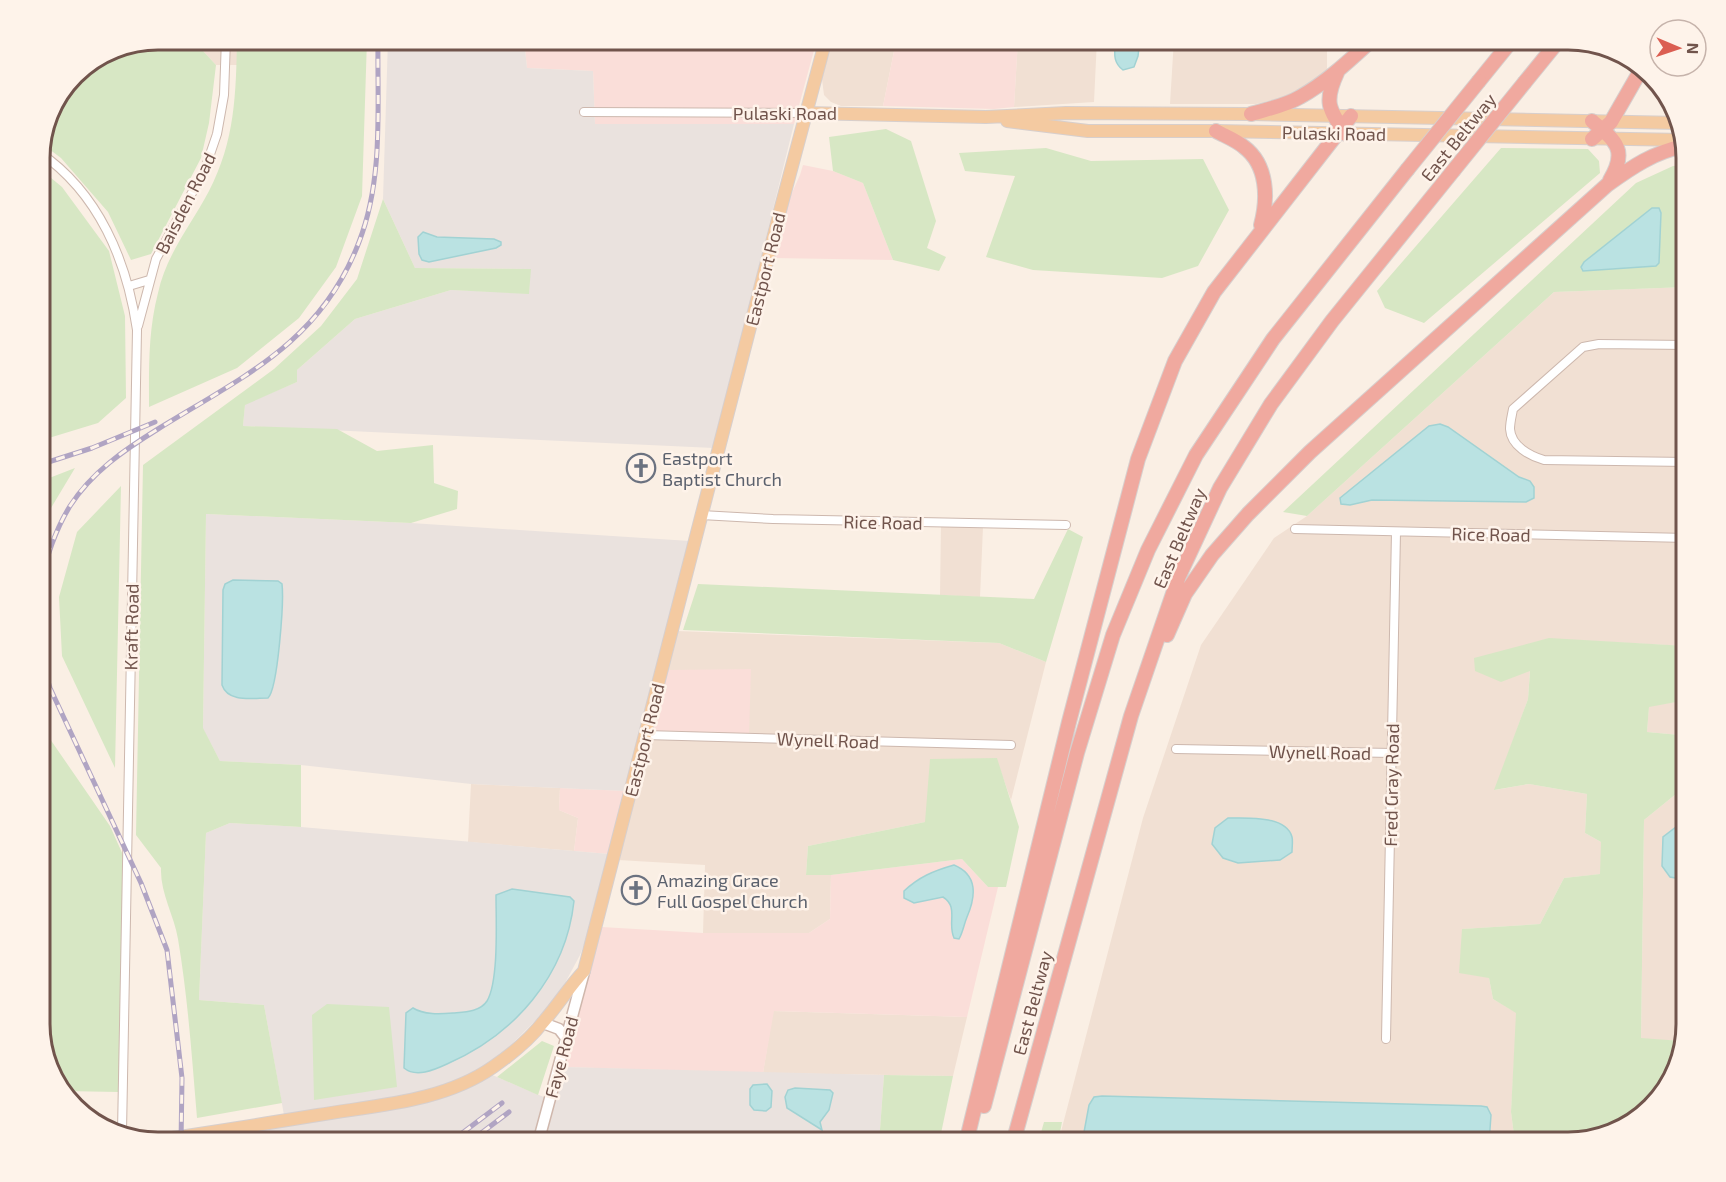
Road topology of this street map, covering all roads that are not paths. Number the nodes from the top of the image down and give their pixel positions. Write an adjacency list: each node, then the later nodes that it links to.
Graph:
1 (226, 50): 24 (street, Baisden Road)
2 (823, 50): 9 (main road, Eastport Road)
3 (1361, 50): 6 (highway)
4 (1504, 50): 47 (highway, East Beltway, bridge)
5 (1551, 50): 34 (highway, East Beltway, bridge)
6 (1338, 71): 10 (highway); 11 (highway)
7 (1637, 74): 15 (highway)
8 (584, 112): 9 (street, Pulaski Road)
9 (806, 112): 13 (main road, Pulaski Road); 29 (main road, Eastport Road)
10 (1251, 114): 11 (main road, Pulaski Road); 13 (main road, Pulaski Road)
11 (1333, 115): 12 (main road, Pulaski Road); 17 (highway)
12 (1351, 116): 15 (main road, Pulaski Road); 17 (highway)
13 (986, 117): 16 (main road, Pulaski Road)
14 (1671, 124): 15 (main road, Pulaski Road)
15 (1599, 128): 17 (main road, Pulaski Road); 18 (highway)
16 (1216, 131): 17 (main road, Pulaski Road); 23 (highway)
17 (1342, 132): 23 (highway)
18 (1613, 139): 19 (main road); 22 (highway)
19 (1675, 140)
20 (1676, 148): 22 (highway)
21 (50, 161): 25 (street, Kraft Road)
22 (1607, 185): 34 (highway)
23 (1259, 231): 46 (highway)
24 (149, 280): 25 (street); 26 (street, Baisden Road)
25 (129, 286): 26 (street, Kraft Road)
26 (137, 330): 43 (street, Kraft Road)
27 (1676, 345): 28 (street)
28 (1676, 462)
29 (701, 515): 30 (street, Rice Road); 35 (main road, Eastport Road)
30 (1066, 525)
31 (1295, 529): 32 (street, Rice Road)
32 (1396, 532): 33 (street, Rice Road); 38 (street, Fred Gray Road)
33 (1676, 538)
34 (1131, 716): 48 (highway, East Beltway)
35 (645, 735): 36 (street, Wynell Road); 39 (main road, Eastport Road)
36 (1011, 745)
37 (1176, 749): 38 (street, Wynell Road)
38 (1392, 753): 42 (street, Fred Gray Road)
39 (584, 971): 40 (main road, Eastport Road); 41 (street, Faye Road)
40 (543, 1023): 41 (street); 44 (main road, Eastport Road)
41 (566, 1038): 45 (street, Faye Road)
42 (1386, 1039)
43 (122, 1126)
44 (208, 1132)
45 (541, 1132)
46 (969, 1132)
47 (977, 1132)
48 (1016, 1132)

